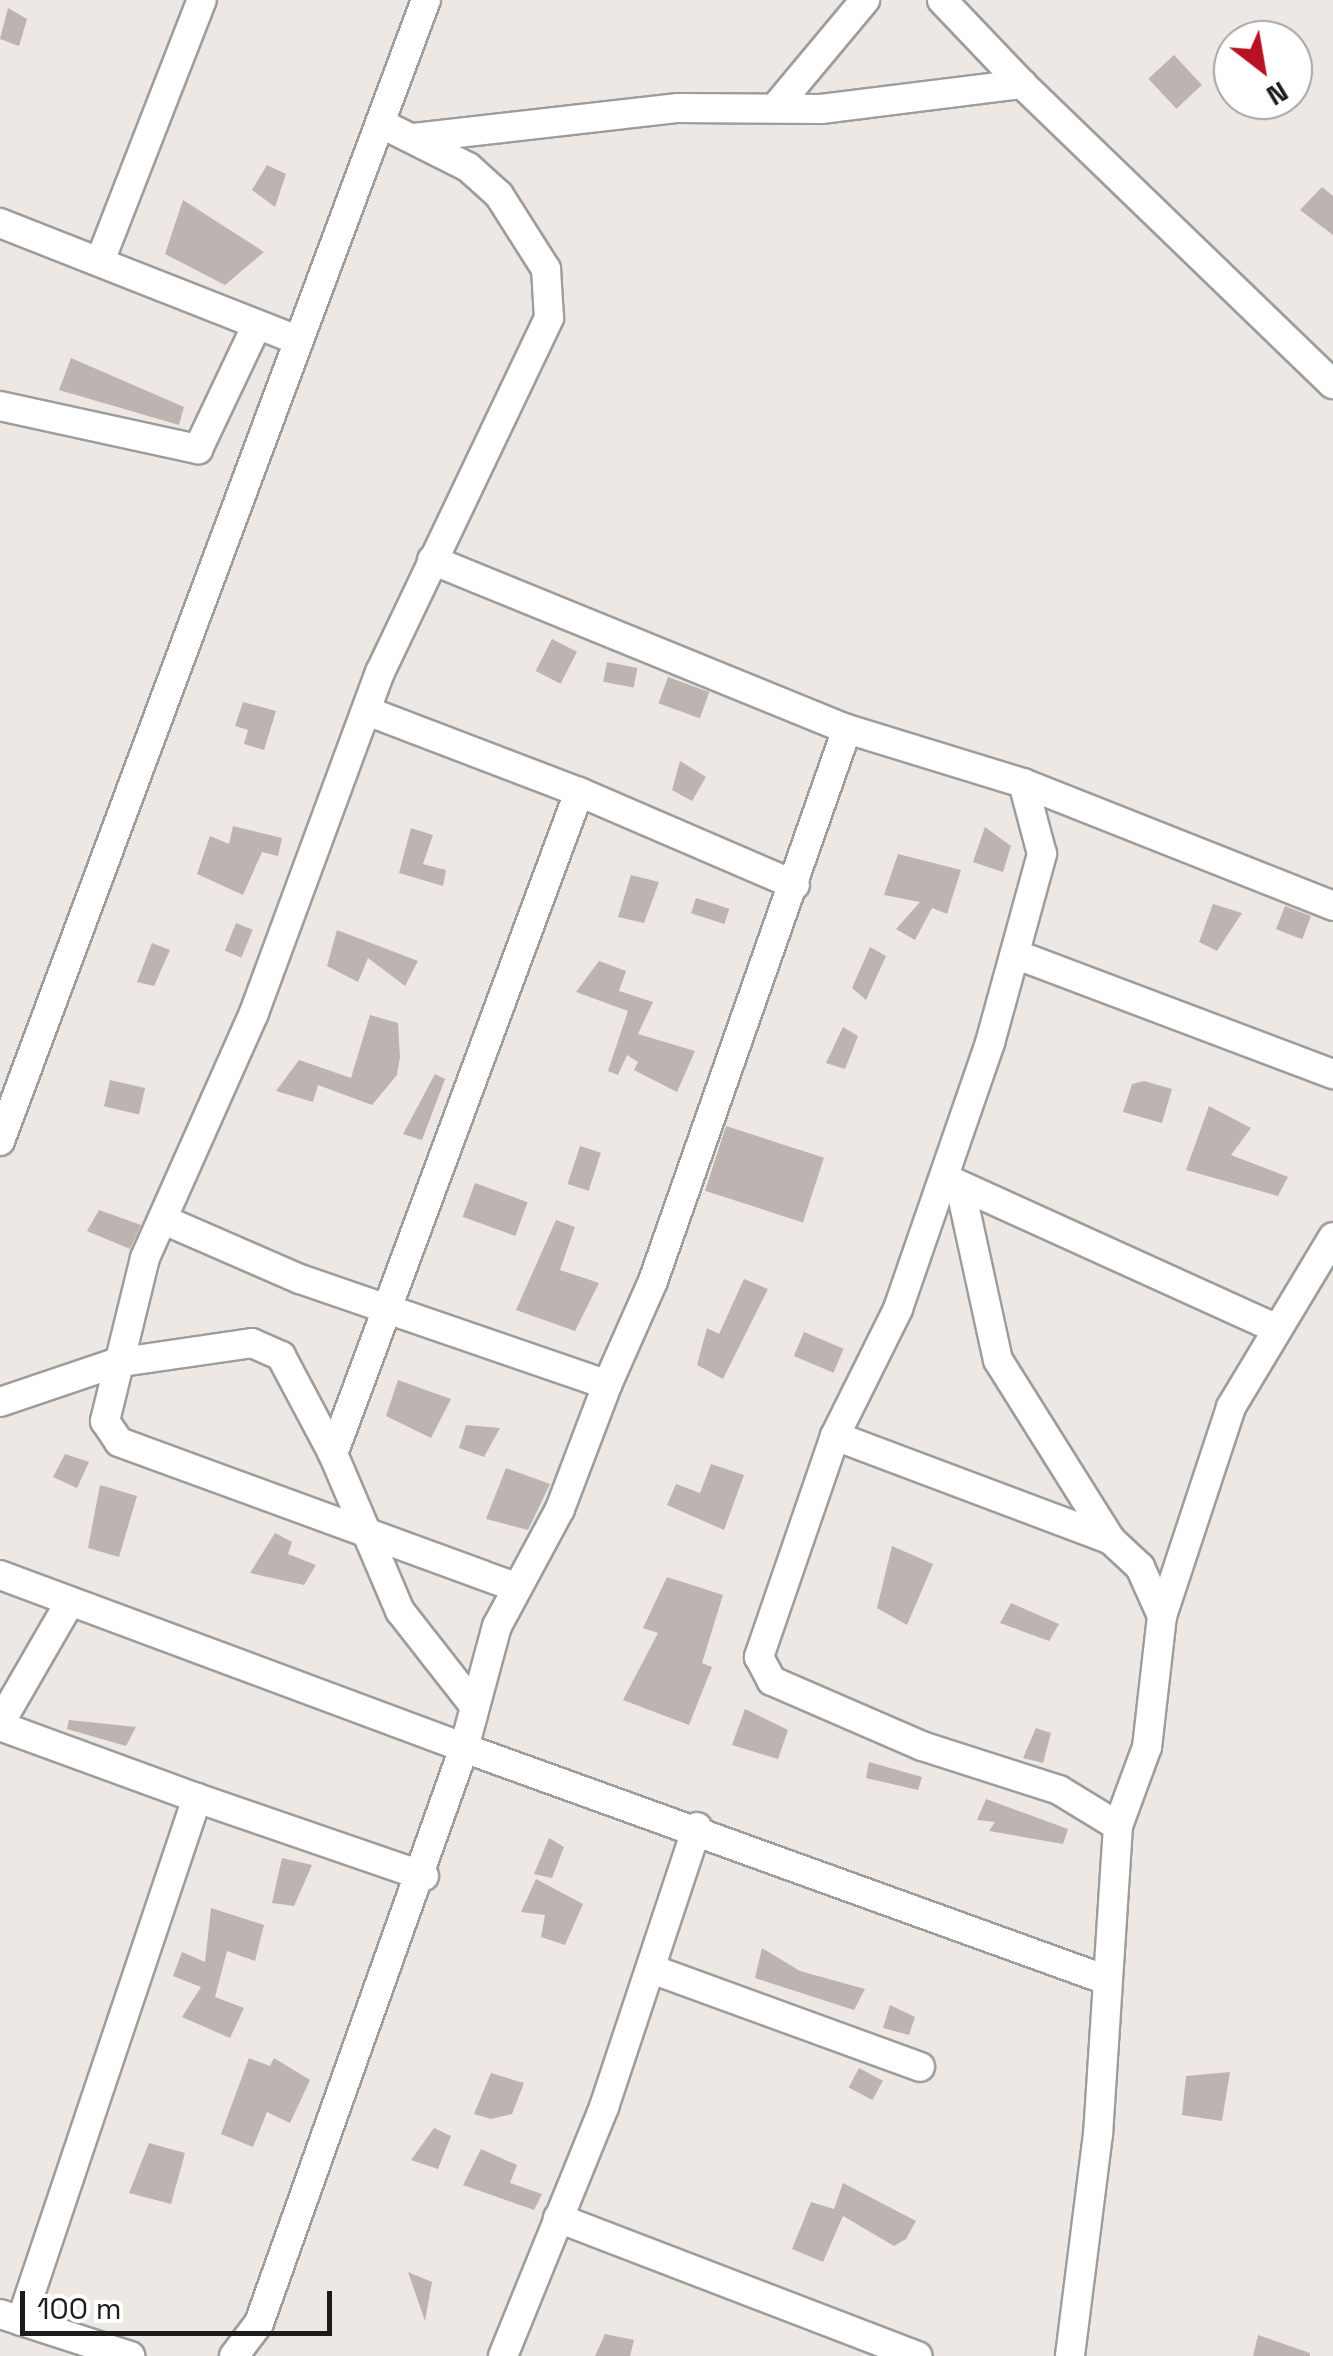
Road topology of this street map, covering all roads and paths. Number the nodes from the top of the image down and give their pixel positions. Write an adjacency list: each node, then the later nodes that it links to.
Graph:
1 (202, 0): 10 (street)
2 (426, 0): 7 (street)
3 (865, 0): 6 (street)
4 (942, 0): 5 (street)
5 (1022, 84): 6 (street); 13 (street)
6 (775, 108): 8 (street)
7 (380, 123): 8 (street); 12 (street)
8 (414, 138): 15 (street)
9 (0, 223): 10 (street)
10 (100, 261): 11 (street)
11 (257, 325): 12 (street); 14 (street)
12 (298, 340): 24 (street)
13 (1333, 384)
14 (0, 406)
15 (432, 560): 16 (street); 17 (street)
16 (367, 711): 19 (street); 26 (street)
17 (848, 729): 18 (street); 20 (street)
18 (1023, 783): 21 (street); 22 (street)
19 (579, 792): 20 (street); 28 (street)
20 (795, 884): 31 (street)
21 (1333, 906)
22 (1015, 954): 23 (street); 25 (street)
23 (1333, 1074)
24 (0, 1141)
25 (952, 1182): 29 (street); 33 (street); 36 (street)
26 (164, 1220): 28 (street); 30 (street)
27 (1333, 1236): 29 (street)
28 (382, 1304): 31 (street); 34 (street)
29 (1273, 1327): 40 (street)
30 (114, 1363): 32 (street); 34 (street); 35 (street)
31 (608, 1385): 38 (street)
32 (0, 1402)
33 (835, 1436): 36 (street); 45 (street)
34 (333, 1454): 35 (street)
35 (369, 1528): 38 (street); 41 (street)
36 (1111, 1540): 40 (street)
37 (0, 1575): 39 (street)
38 (513, 1586): 41 (street)
39 (68, 1605): 42 (street); 43 (street)
40 (1162, 1616): 45 (street)
41 (472, 1703): 43 (street)
42 (0, 1725): 44 (street)
43 (464, 1748): 46 (street); 47 (street)
44 (196, 1798): 47 (street); 52 (street)
45 (1118, 1826): 49 (street)
46 (697, 1827): 48 (street); 49 (street)
47 (424, 1876): 54 (street)
48 (654, 1970): 50 (street); 51 (street)
49 (1104, 1979): 57 (street)
50 (920, 2067)
51 (558, 2218): 55 (street); 56 (street)
52 (10, 2317): 53 (street)
53 (130, 2356)
54 (234, 2356)
55 (503, 2356)
56 (917, 2356)
57 (1070, 2356)

